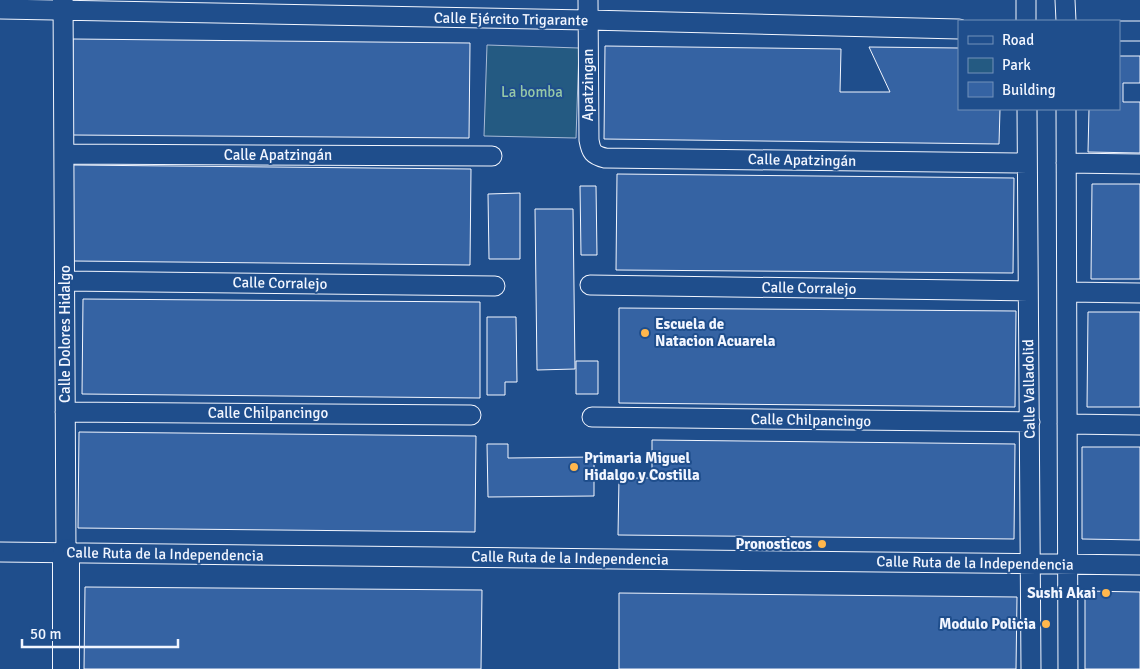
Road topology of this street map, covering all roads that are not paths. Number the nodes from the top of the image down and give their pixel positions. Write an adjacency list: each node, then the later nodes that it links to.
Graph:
1 (588, 0): 6 (street, Apatzingan)
2 (1026, 0): 7 (street)
3 (1066, 0): 8 (street)
4 (63, 5): 5 (street, Calle Ejército Trigarante); 6 (street, Calle Ejército Trigarante); 15 (street, Calle Dolores Hidalgo)
5 (0, 9)
6 (588, 20): 9 (street, Calle Ejército Trigarante); 14 (street, Apatzingan)
7 (1026, 20)
8 (1066, 20)
9 (958, 29)
10 (1120, 31): 11 (street)
11 (1140, 31)
12 (1027, 110): 17 (street, Calle Valladolid)
13 (1066, 110): 18 (street)
14 (589, 140): 17 (street, Calle Apatzingán)
15 (64, 154): 16 (street, Calle Apatzingán); 20 (street, Calle Dolores Hidalgo)
16 (492, 156)
17 (1027, 163): 23 (street, Calle Valladolid)
18 (1066, 163): 19 (street); 24 (street)
19 (1140, 164)
20 (64, 280): 21 (street, Calle Corralejo); 26 (street, Calle Dolores Hidalgo)
21 (495, 286)
22 (590, 286): 23 (street, Calle Corralejo)
23 (1028, 292): 29 (street, Calle Valladolid)
24 (1067, 292): 25 (street); 30 (street)
25 (1140, 292)
26 (65, 412): 27 (street, Calle Chilpancingo); 33 (street, Calle Dolores Hidalgo)
27 (472, 415)
28 (592, 417): 29 (street, Calle Chilpancingo)
29 (1030, 422): 34 (street, Calle Valladolid)
30 (1067, 424): 31 (street); 35 (street)
31 (1140, 425)
32 (0, 552): 33 (street, Calle Ruta de la Independencia)
33 (66, 552): 34 (street, Calle Ruta de la Independencia); 37 (street, Calle Dolores Hidalgo)
34 (1031, 563): 35 (street, Calle Ruta de la Independencia); 38 (street, Calle Valladolid)
35 (1068, 564): 36 (street, Calle Ruta de la Independencia); 39 (street)
36 (1140, 565)
37 (66, 669)
38 (1032, 669)
39 (1068, 669)

